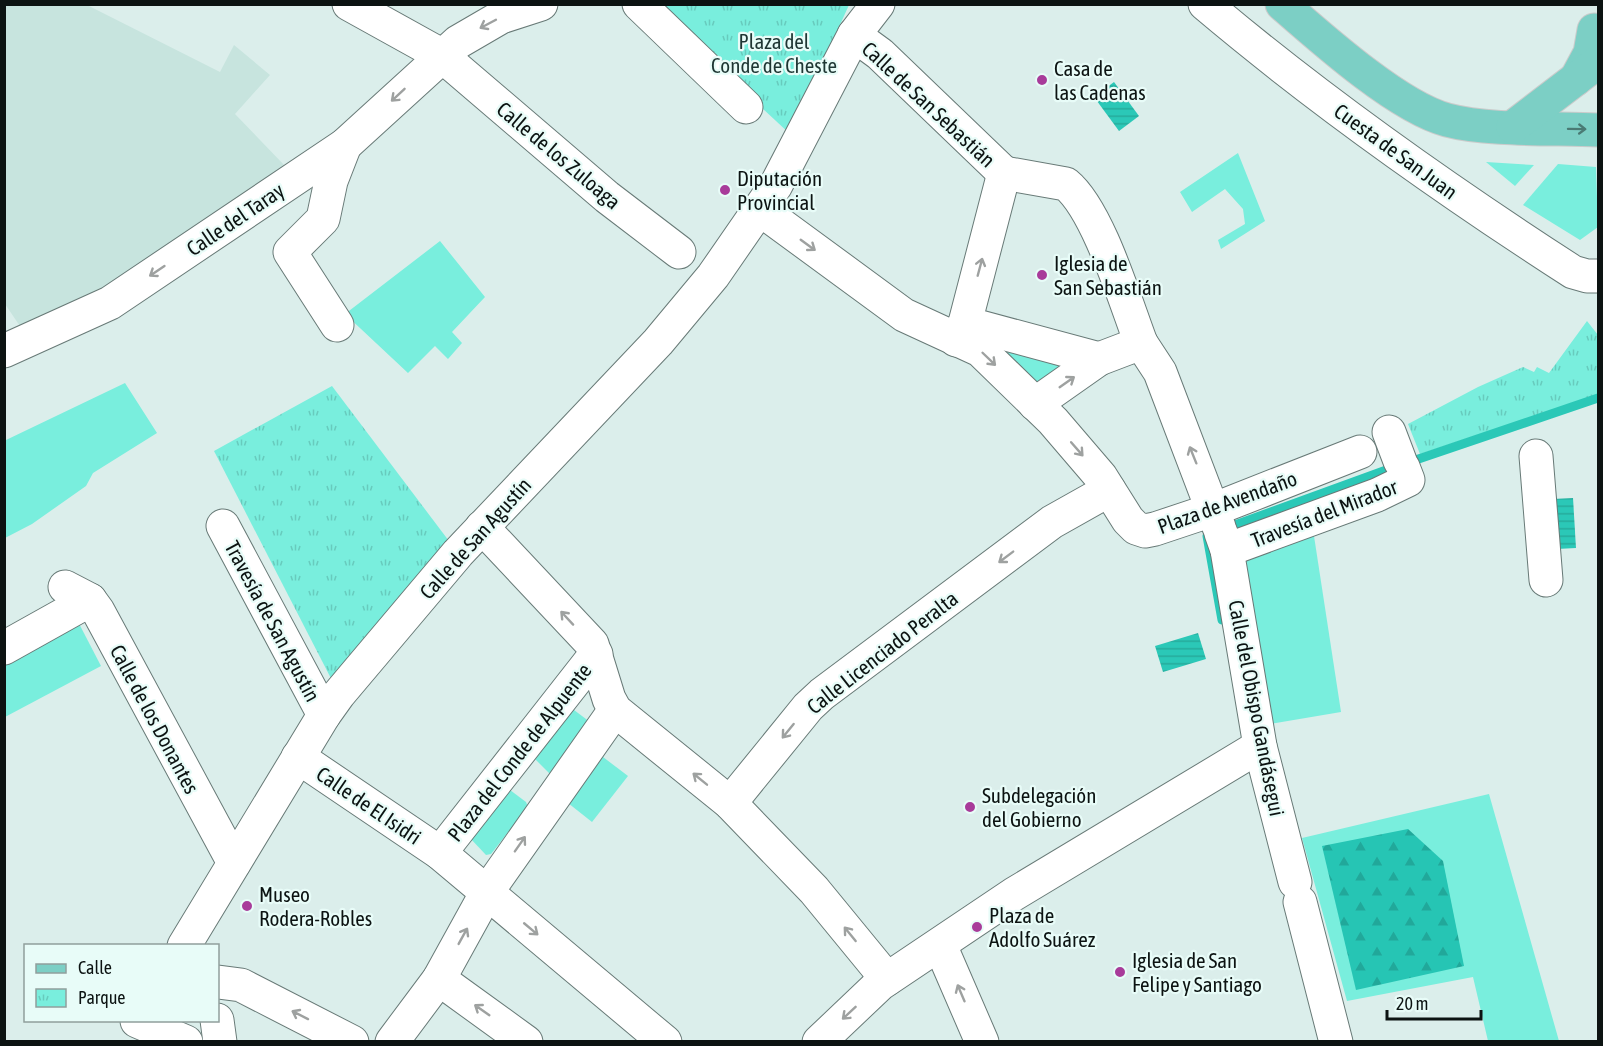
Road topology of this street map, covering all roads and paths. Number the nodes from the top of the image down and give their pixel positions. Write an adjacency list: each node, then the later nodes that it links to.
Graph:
1 (349, 4): 7 (street, Calle de los Zuloaga)
2 (541, 4): 10 (street, Calle del Taray, one-way to 10)
3 (639, 4): 12 (street)
4 (878, 4): 9 (street)
5 (1205, 4): 19 (street, Cuesta de San Juan)
6 (1282, 4): 13 (main road)
7 (405, 19): 10 (street, Calle de los Zuloaga)
8 (1593, 26): 11 (main road)
9 (854, 35): 16 (street, Calle de San Sebastián); 17 (street, Calle de San Agustín)
10 (441, 55): 15 (street, Calle del Taray, one-way to 15); 18 (street, Calle de los Zuloaga)
11 (1587, 71): 13 (main road)
12 (746, 107)
13 (1513, 127): 14 (main road, one-way to 14)
14 (1599, 130)
15 (345, 145): 20 (street); 23 (street, Calle del Taray, one-way to 23)
16 (1004, 173): 21 (street, one-way to 16); 22 (street, Calle del Obispo Gandásegui)
17 (760, 210): 21 (street, one-way to 21); 31 (street, Calle de San Agustín)
18 (679, 252)
19 (1599, 276)
20 (337, 325)
21 (961, 332): 24 (street); 25 (street, one-way to 25)
22 (1141, 343): 24 (street); 32 (street, Calle del Obispo Gandásegui, one-way to 22)
23 (5, 349)
24 (1099, 359): 25 (street, one-way to 24)
25 (1035, 404): 29 (street, one-way to 29)
26 (1360, 452): 32 (street, Plaza de Avendaño)
27 (1397, 453): 32 (street, Travesía del Mirador)
28 (1536, 456): 33 (street)
29 (1105, 484): 32 (street, Plaza de Avendaño); 40 (street, Calle Licenciado Peralta, one-way to 40)
30 (223, 526): 37 (street, Travesía de San Agustín)
31 (482, 527): 35 (street, one-way to 31); 37 (street, Calle de San Agustín)
32 (1220, 530): 38 (street, Calle del Obispo Gandásegui)
33 (1546, 580)
34 (4, 648): 42 (street, Calle de los Donantes)
35 (596, 654): 36 (street); 41 (street, Plaza del Conde de Alpuente)
36 (615, 710): 40 (street, one-way to 36); 43 (street, one-way to 36)
37 (324, 715): 39 (street, Calle de San Agustín)
38 (1260, 746): 46 (street); 62 (street, Calle del Obispo Gandásegui)
39 (298, 757): 41 (street, Calle de El Isidri); 42 (street, Calle de San Agustín)
40 (730, 803): 49 (street, one-way to 40)
41 (440, 853): 43 (street, Plaza del Conde de Alpuente)
42 (234, 863): 44 (street, Calle de San Agustín)
43 (487, 892): 47 (street, one-way to 43); 59 (street, Plaza del Conde de Alpuente, one-way to 59)
44 (203, 932): 45 (street, Calle de San Agustín)
45 (185, 944)
46 (940, 945): 49 (street); 61 (street, one-way to 46)
47 (439, 979): 57 (street); 58 (street, one-way to 47)
48 (219, 982): 56 (street, one-way to 48)
49 (883, 982): 60 (street, one-way to 60)
50 (137, 1022): 53 (street)
51 (140, 1022): 54 (street)
52 (217, 1022): 55 (street)
53 (124, 1041)
54 (186, 1041)
55 (220, 1041)
56 (352, 1041)
57 (392, 1041)
58 (526, 1041)
59 (665, 1041)
60 (819, 1041)
61 (982, 1041)
62 (1336, 1041)

